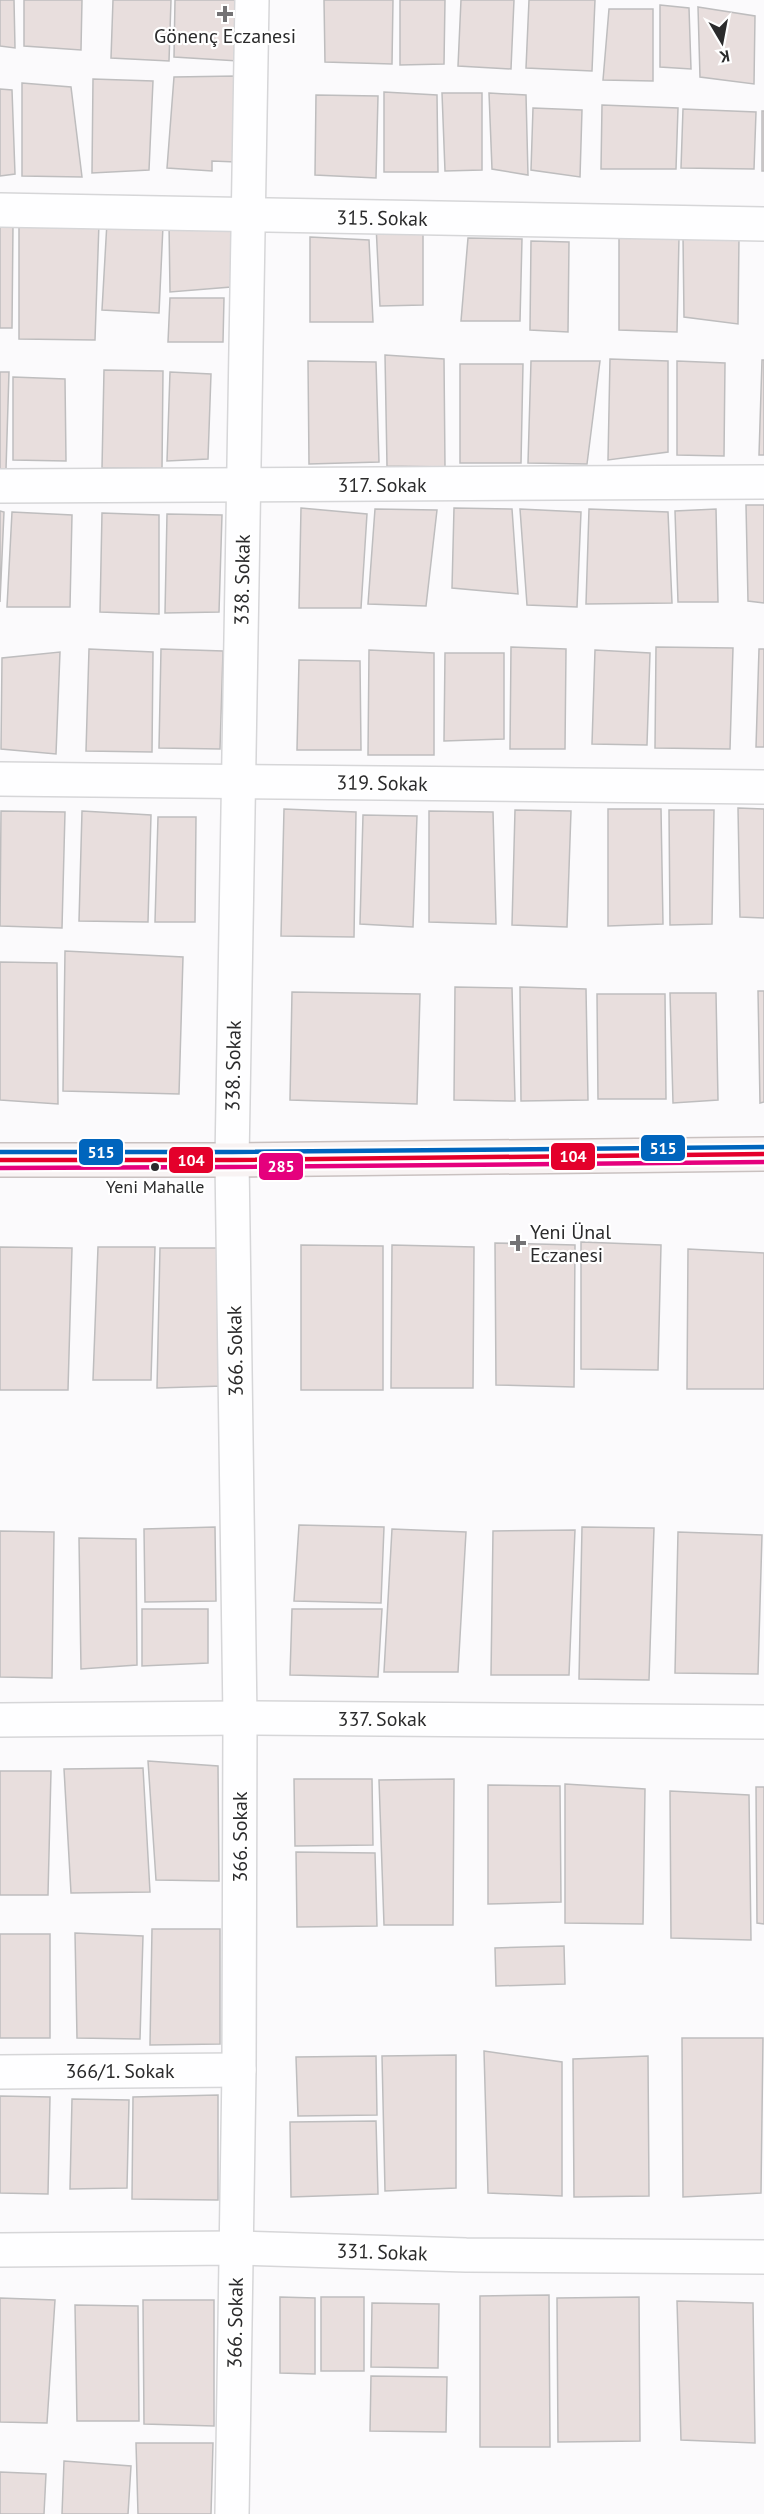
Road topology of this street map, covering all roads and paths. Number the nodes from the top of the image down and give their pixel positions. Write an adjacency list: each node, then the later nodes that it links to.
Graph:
1 (252, 0): 3 (street, 338. Sokak)
2 (0, 210): 3 (street, 315. Sokak)
3 (250, 216): 4 (street, 315. Sokak); 7 (street, 338. Sokak)
4 (764, 224)
5 (764, 482): 7 (street, 317. Sokak)
6 (0, 486): 7 (street, 317. Sokak)
7 (244, 486): 9 (street, 338. Sokak)
8 (0, 779): 9 (street, 319. Sokak)
9 (238, 781): 10 (street, 319. Sokak); 13 (street, 338. Sokak)
10 (764, 787)
11 (764, 1154): 13 (main road)
12 (0, 1160): 13 (main road)
13 (232, 1160): 14 (street, 366. Sokak)
14 (240, 1718): 15 (street, 337. Sokak); 16 (street, 337. Sokak); 17 (street, 366. Sokak)
15 (0, 1720)
16 (764, 1722)
17 (239, 2070): 18 (street, 366/1. Sokak); 19 (street, 366. Sokak)
18 (0, 2072)
19 (237, 2248): 20 (street, 331. Sokak); 21 (street, 331. Sokak); 22 (street, 366. Sokak)
20 (0, 2250)
21 (764, 2257)
22 (232, 2514)

